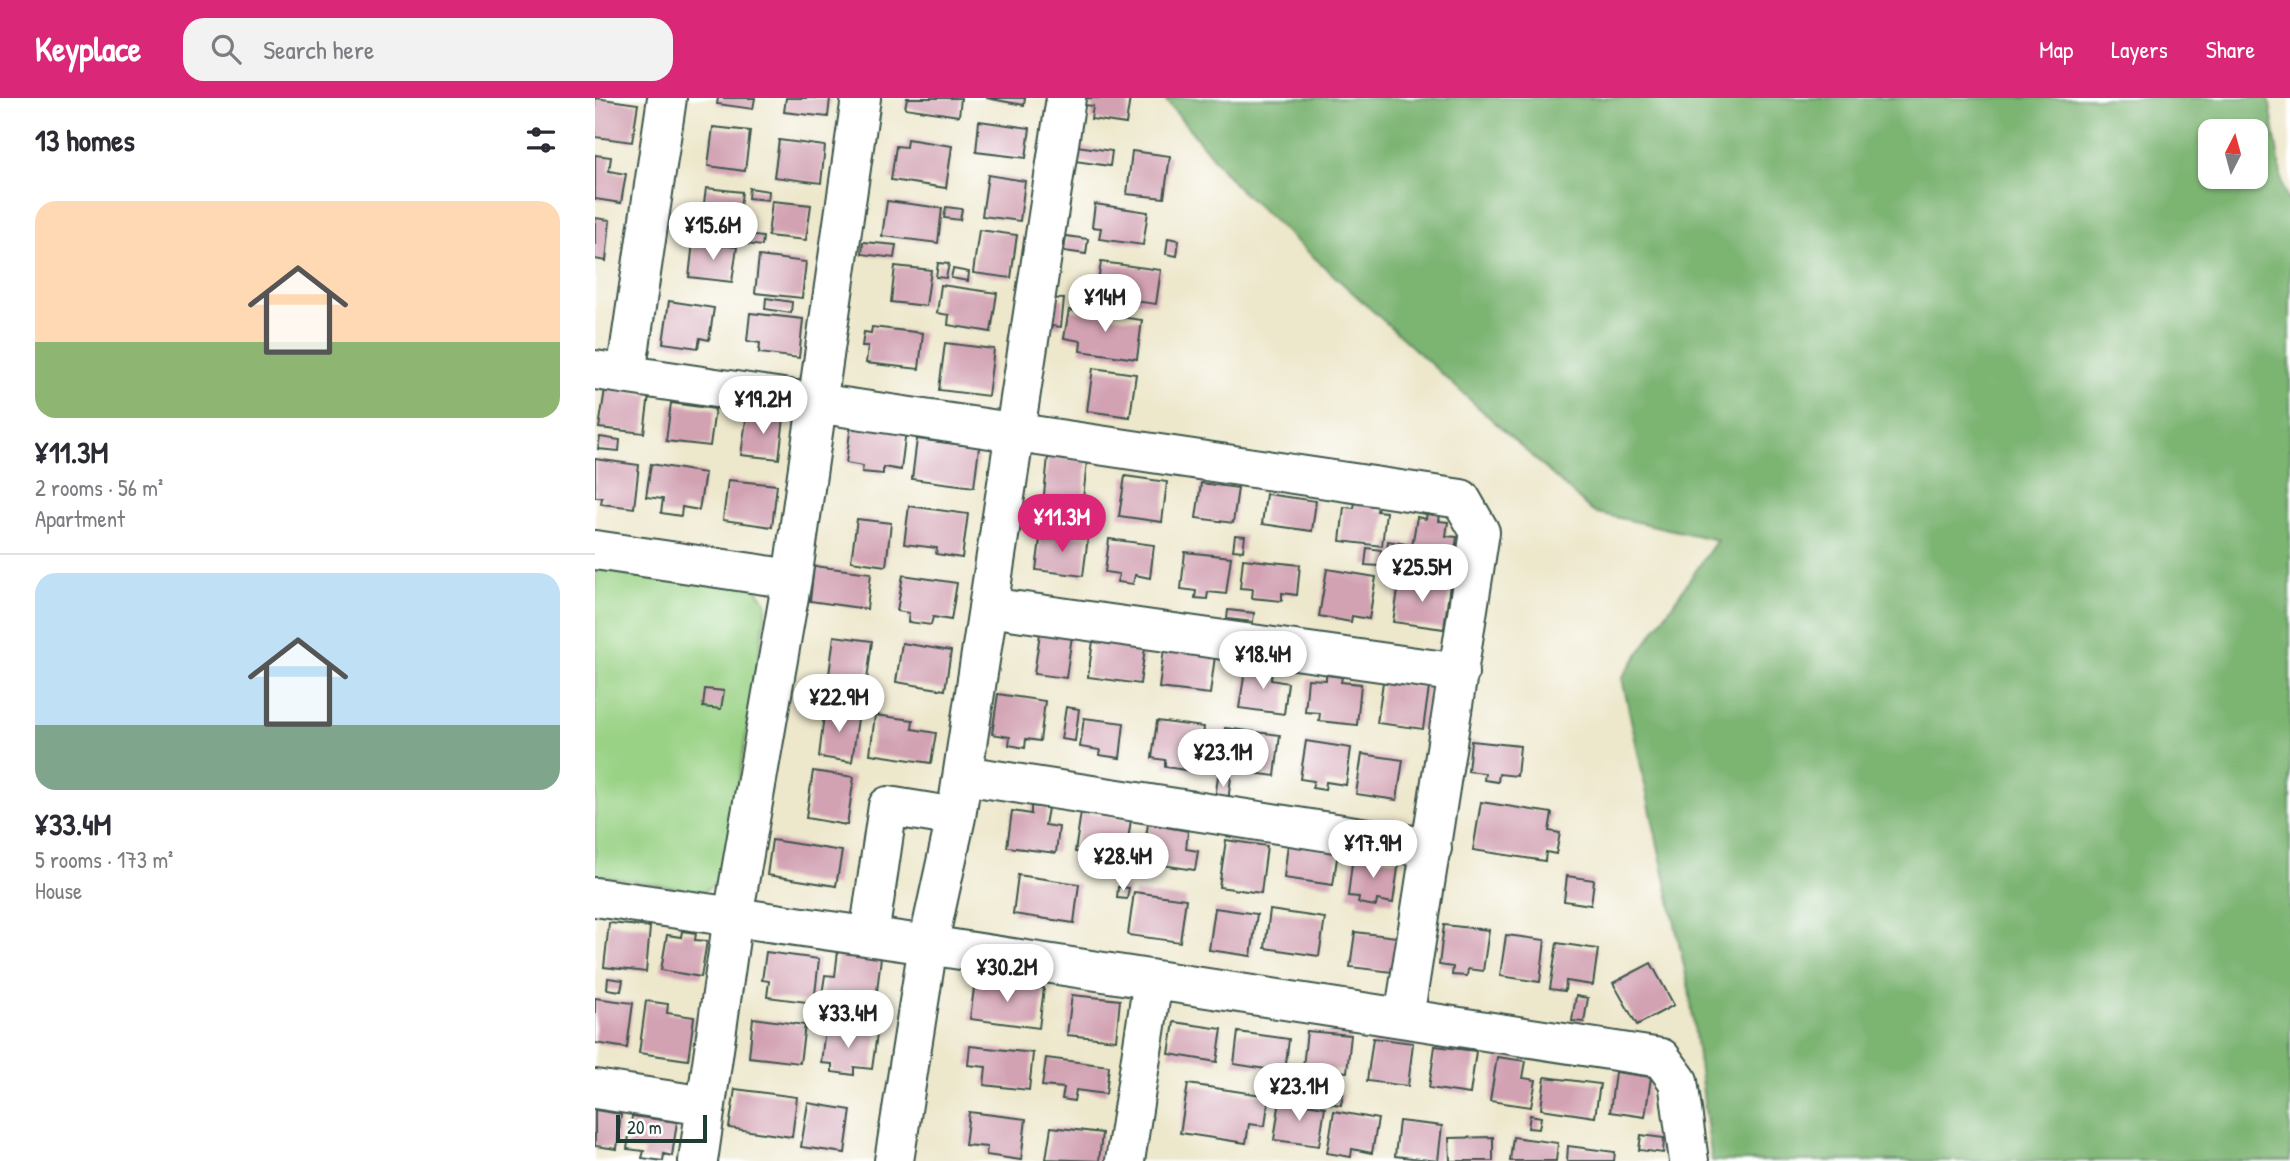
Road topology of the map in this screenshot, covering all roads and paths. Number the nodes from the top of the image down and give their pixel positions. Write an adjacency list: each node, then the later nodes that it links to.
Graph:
1 (667, 98): 4 (street)
2 (861, 98): 5 (street)
3 (1066, 98): 6 (street)
4 (610, 372): 5 (street)
5 (817, 404): 6 (street); 8 (street)
6 (1014, 432): 9 (street); 10 (street)
7 (595, 550): 8 (street)
8 (792, 579): 15 (street)
9 (988, 607): 10 (street); 11 (street)
10 (1459, 673): 13 (street)
11 (963, 775): 12 (street); 13 (street)
12 (956, 817): 16 (street); 17 (street)
13 (1432, 848): 19 (street)
14 (595, 897): 15 (street)
15 (733, 918): 16 (street); 21 (street)
16 (869, 936): 17 (street)
17 (928, 945): 18 (street); 23 (street)
18 (1153, 979): 19 (street); 24 (street)
19 (1404, 1018): 25 (street)
20 (595, 1089): 21 (street)
21 (706, 1106): 22 (street)
22 (698, 1161)
23 (894, 1161)
24 (1125, 1161)
25 (1689, 1161)

